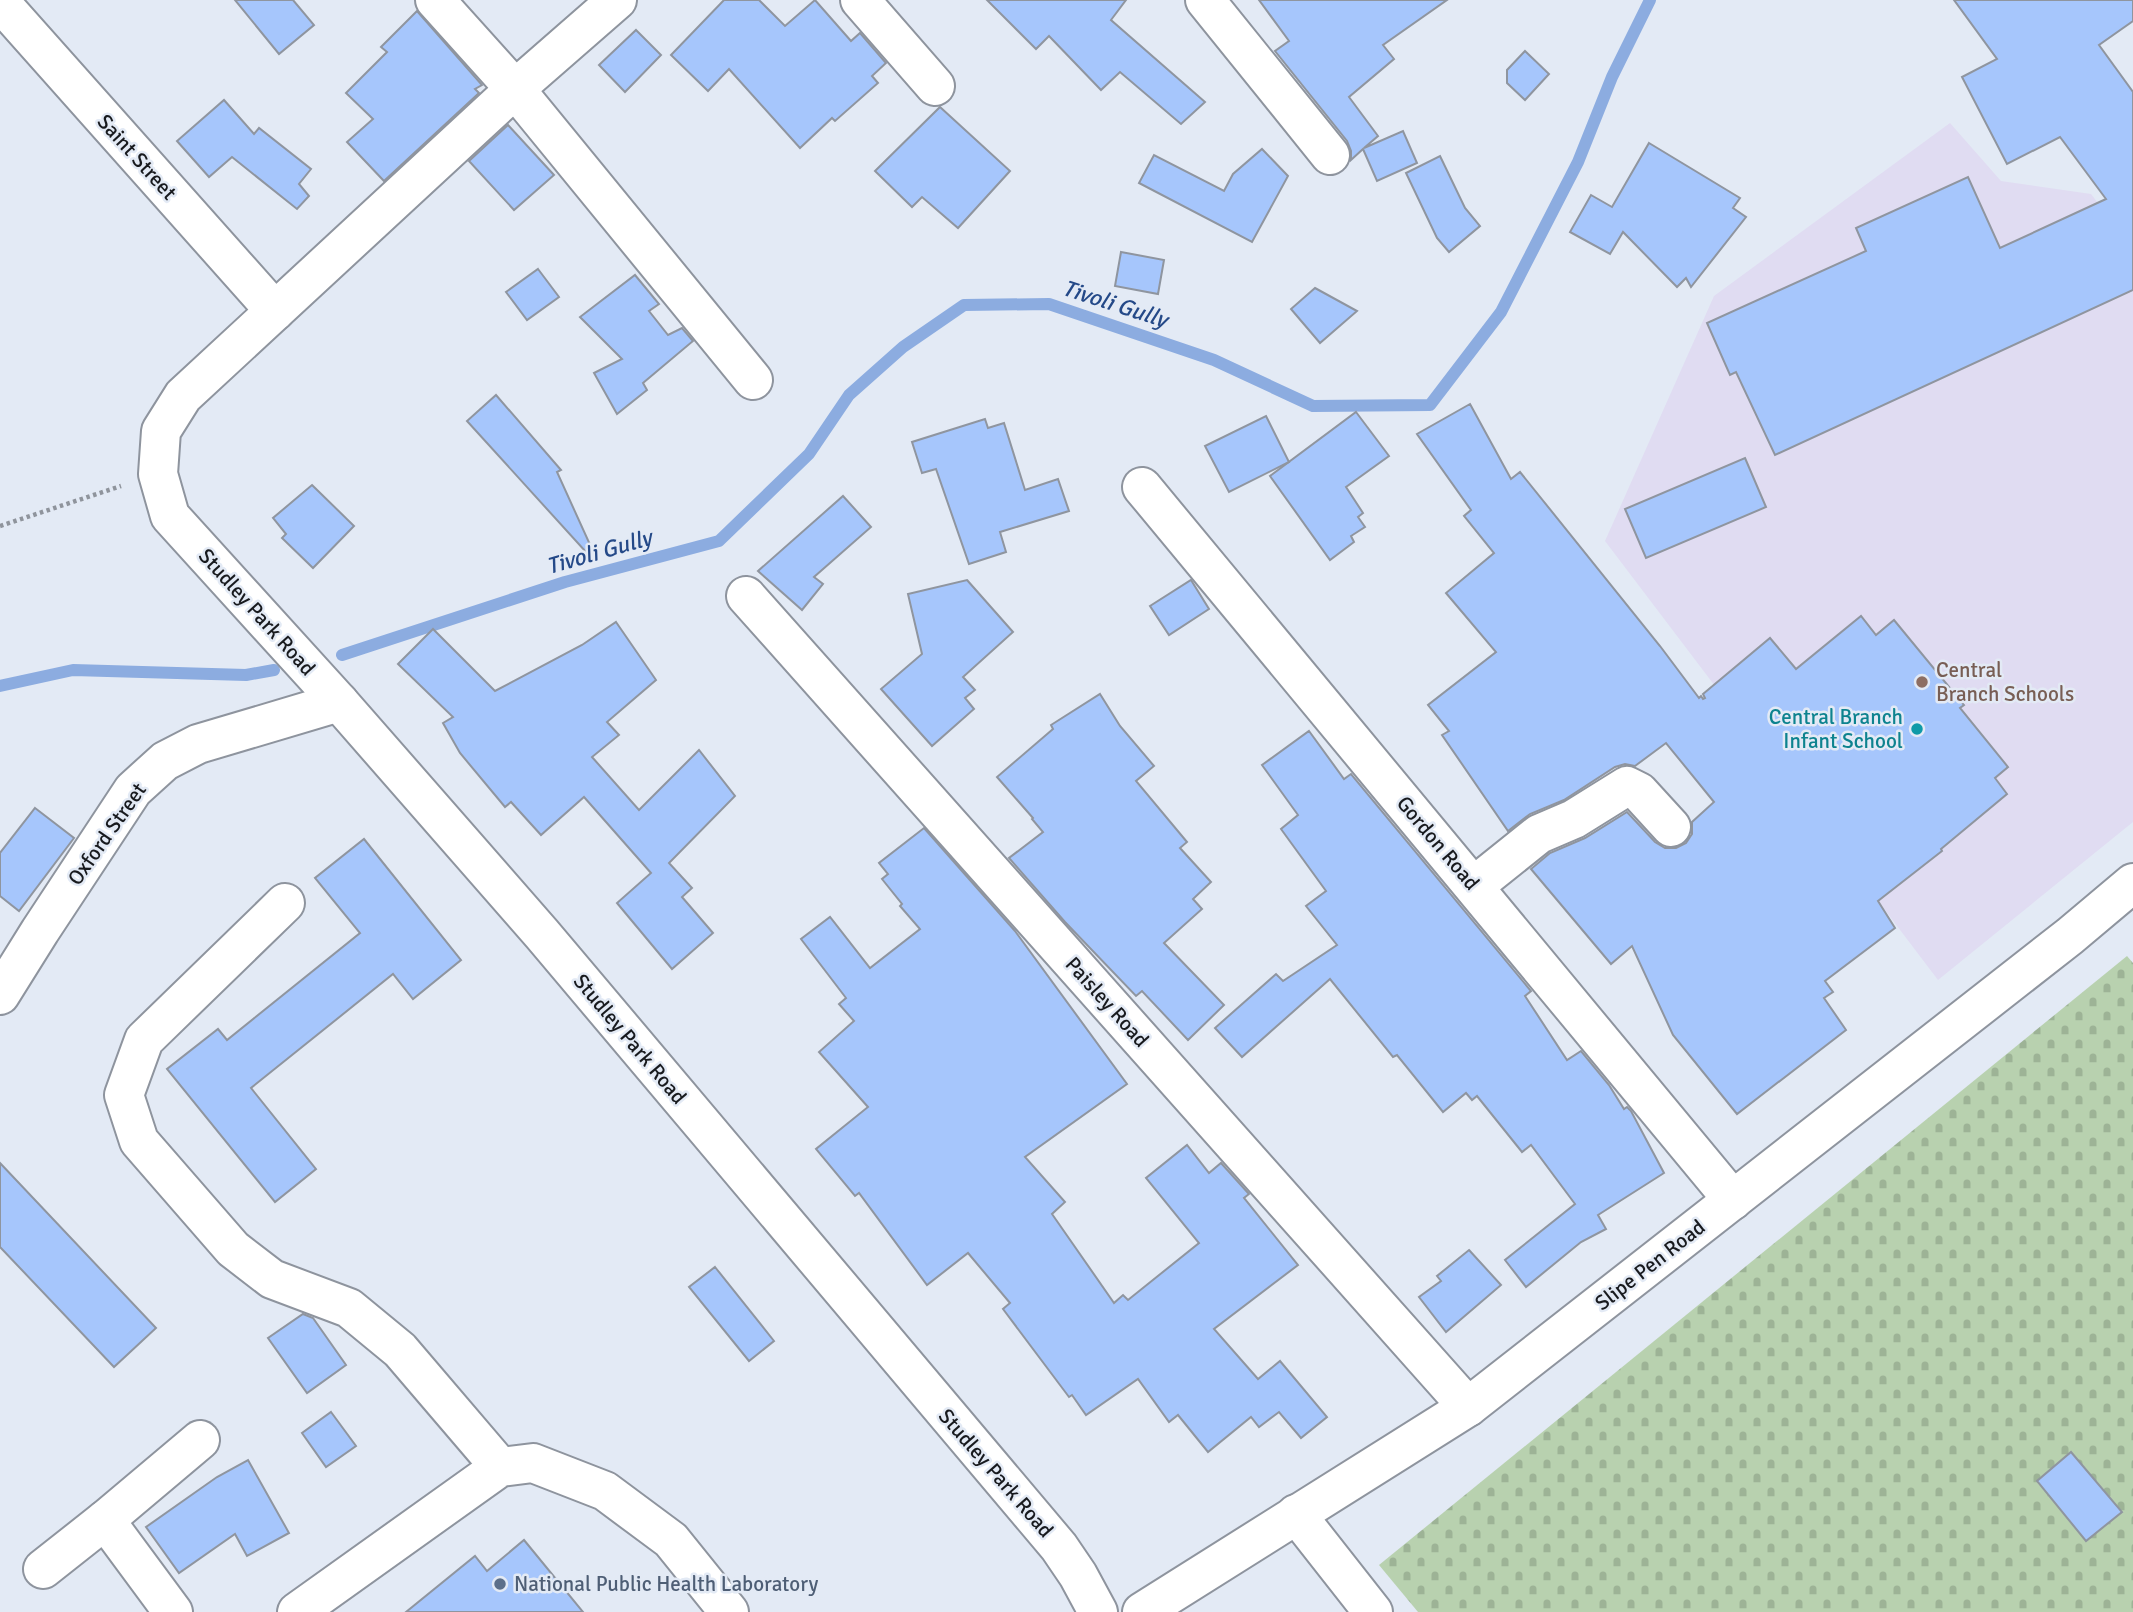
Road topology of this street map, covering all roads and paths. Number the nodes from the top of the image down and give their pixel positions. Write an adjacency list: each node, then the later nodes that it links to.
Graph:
1 (435, 0): 7 (street)
2 (617, 0): 7 (street, Studley Park Road)
3 (860, 0): 6 (street)
4 (0, 2): 9 (street, Saint Street)
5 (1213, 2): 8 (street)
6 (935, 86)
7 (515, 89): 9 (street, Studley Park Road); 10 (street)
8 (1330, 155)
9 (275, 311): 11 (street, Studley Park Road)
10 (753, 380)
11 (158, 474): 13 (path); 15 (street, Studley Park Road)
12 (1142, 487): 18 (street, Gordon Road)
13 (0, 526)
14 (746, 596): 22 (street, Paisley Road)
15 (339, 702): 20 (street, Oxford Street); 31 (street, Studley Park Road)
16 (1671, 827): 18 (street)
17 (2133, 883): 21 (street, Slipe Pen Road)
18 (1474, 886): 21 (street, Gordon Road)
19 (285, 902): 24 (street)
20 (0, 995)
21 (1733, 1200): 22 (street, Slipe Pen Road)
22 (1468, 1407): 25 (street, Slipe Pen Road)
23 (200, 1440): 26 (street)
24 (500, 1466): 29 (street); 30 (street)
25 (1297, 1514): 32 (street, Slipe Pen Road); 33 (street)
26 (105, 1520): 27 (street); 28 (street)
27 (43, 1569)
28 (173, 1612)
29 (297, 1612)
30 (729, 1612)
31 (1098, 1612)
32 (1142, 1612)
33 (1373, 1612)

